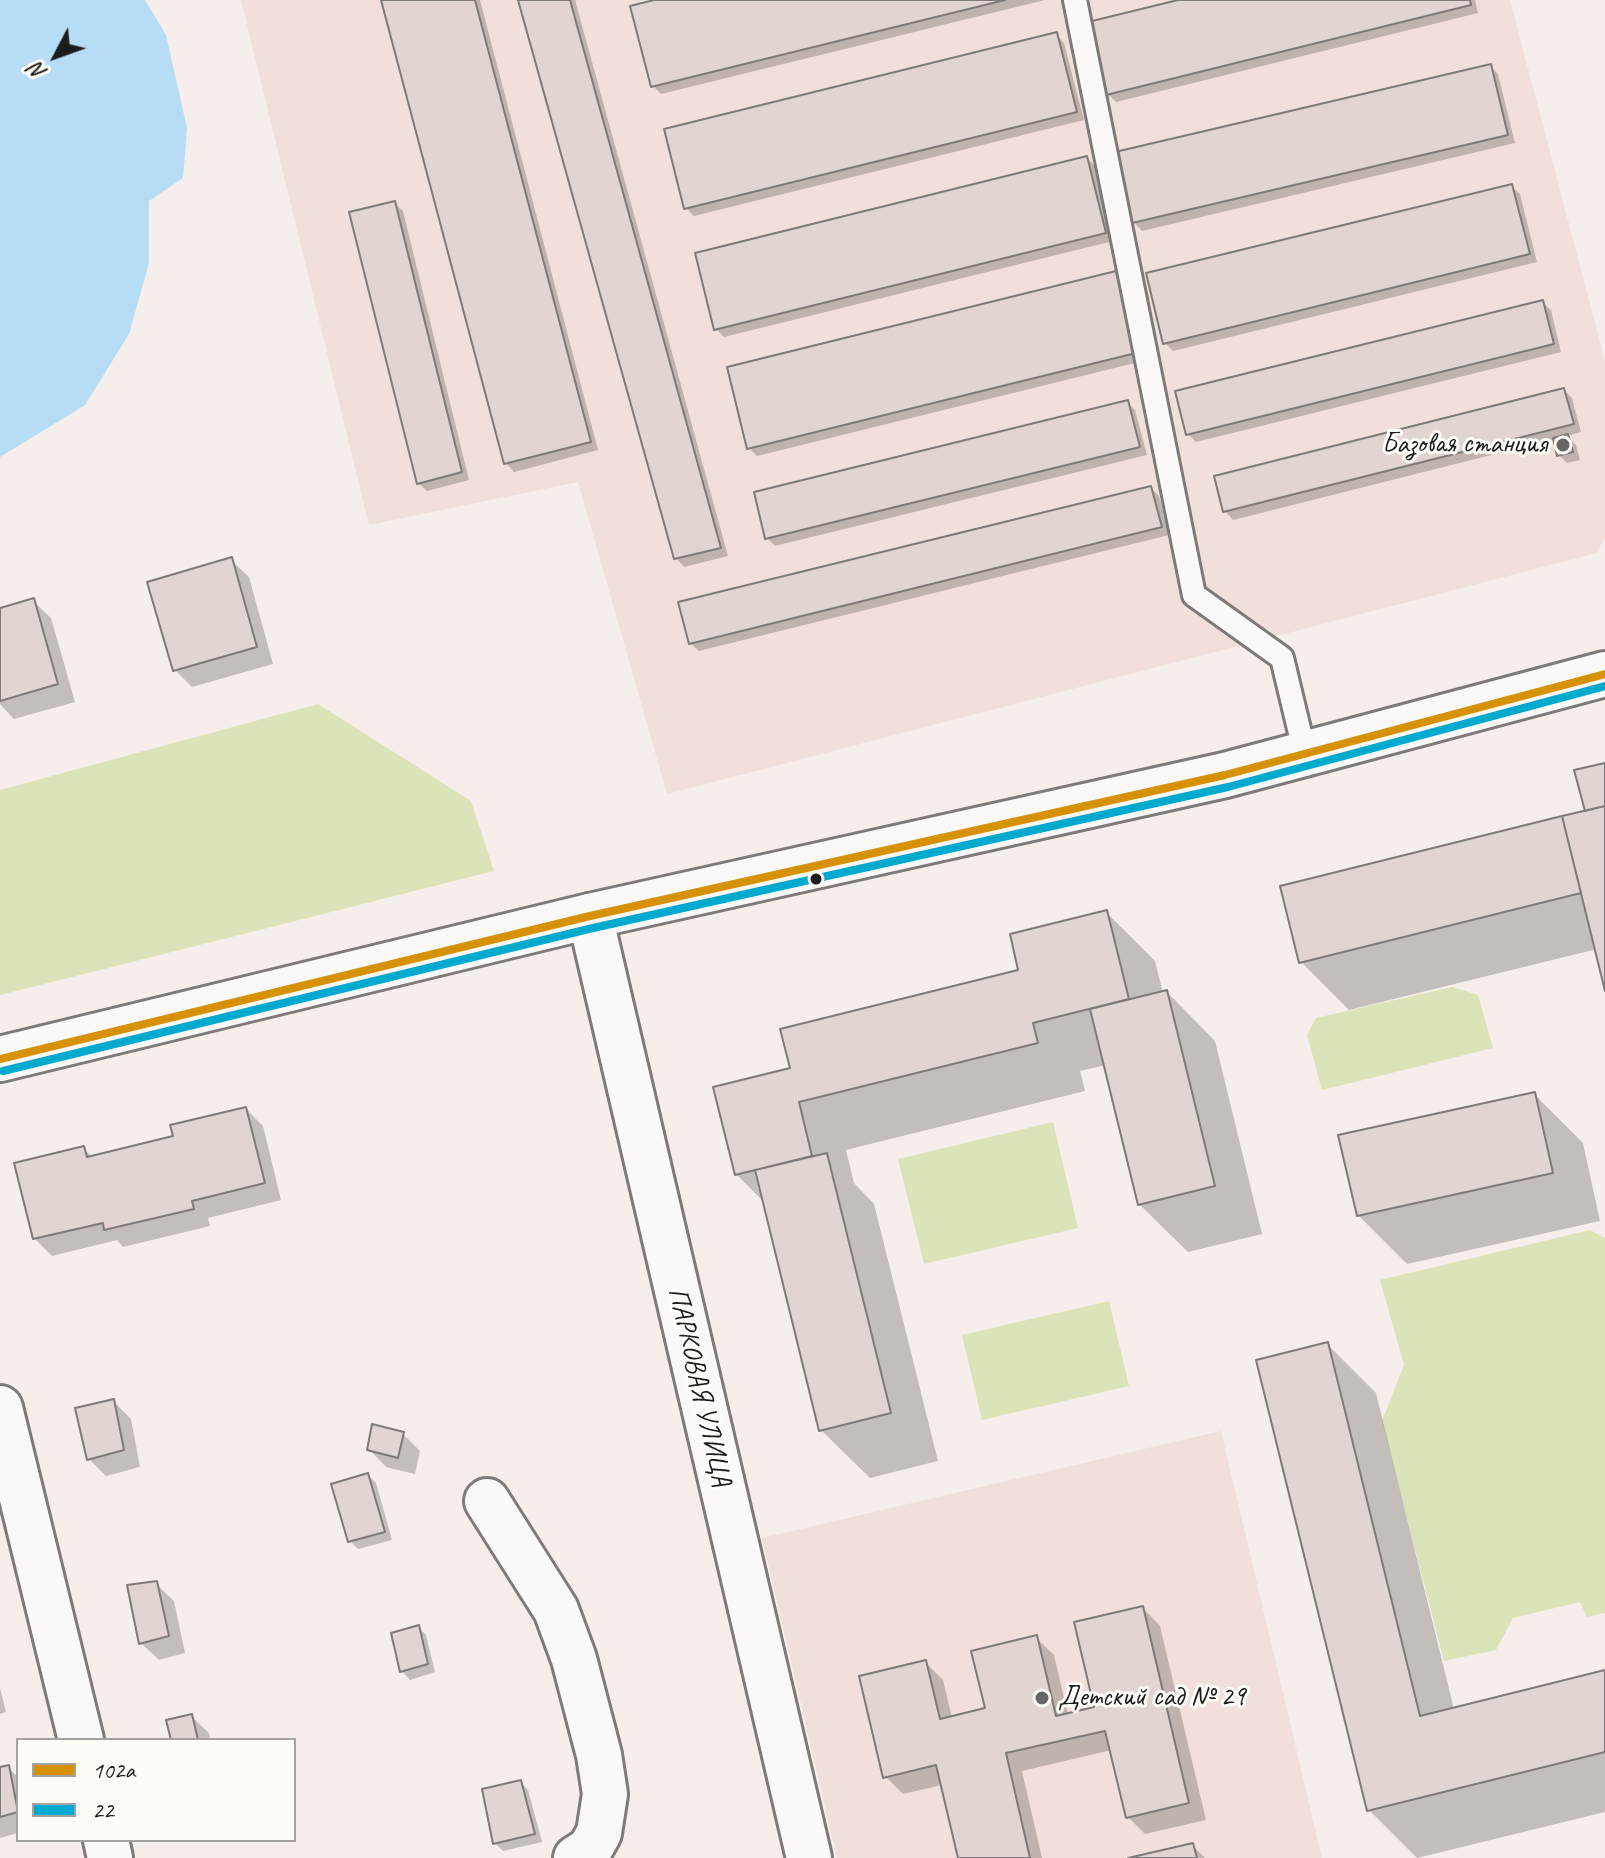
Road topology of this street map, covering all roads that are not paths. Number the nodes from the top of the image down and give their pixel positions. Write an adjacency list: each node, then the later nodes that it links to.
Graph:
1 (1075, 0): 3 (lane)
2 (1605, 674): 3 (street)
3 (1305, 754): 4 (street)
4 (590, 916): 5 (street); 10 (street, ПАРКОВАЯ УЛИЦА)
5 (0, 1059)
6 (0, 1408): 8 (street)
7 (487, 1501): 9 (street)
8 (81, 1738)
9 (574, 1858)
10 (809, 1858)

